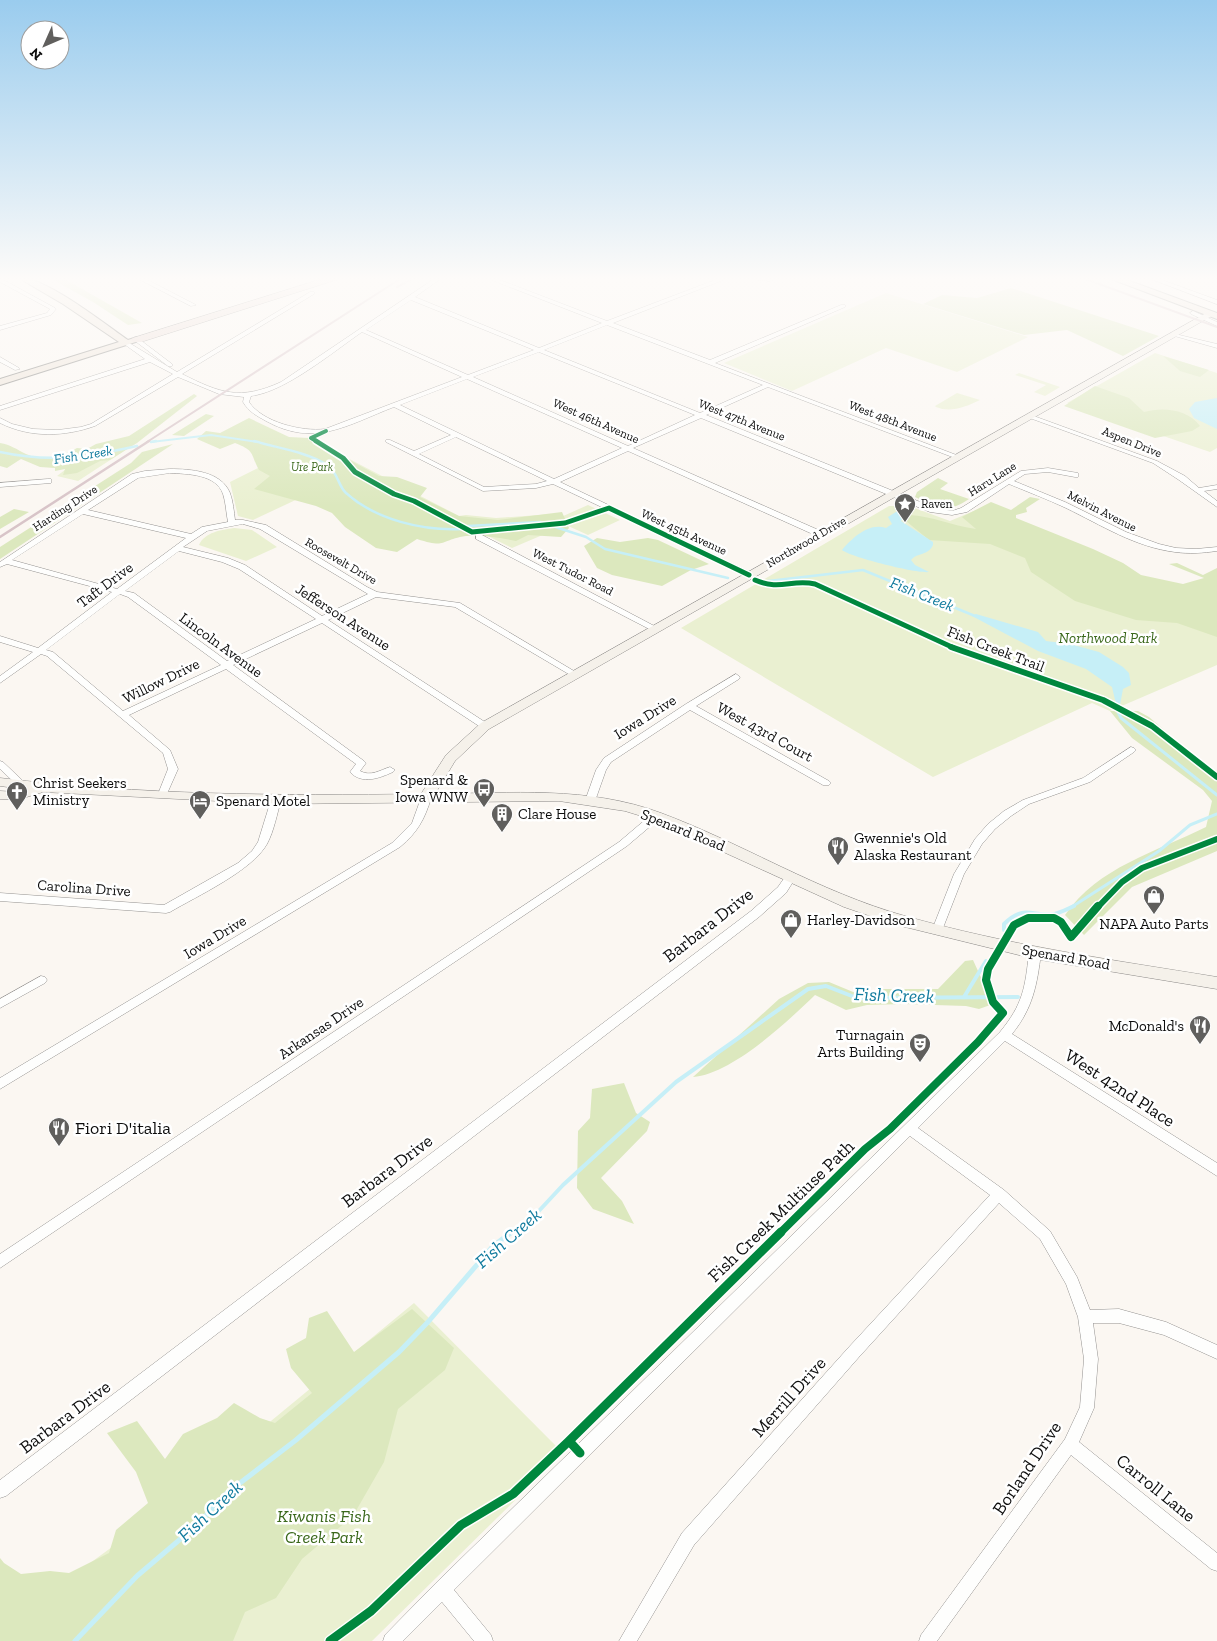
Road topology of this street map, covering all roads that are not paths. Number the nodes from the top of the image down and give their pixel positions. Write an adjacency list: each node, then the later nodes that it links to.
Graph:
1 (74, 354): 16 (main road)
2 (85, 354): 20 (main road)
3 (143, 354): 14 (street)
4 (152, 354): 18 (street)
5 (211, 354): 18 (street)
6 (327, 354): 22 (street)
7 (416, 354): 19 (street, West 46th Avenue)
8 (528, 354): 19 (street)
9 (551, 354): 25 (street, West 47th Avenue)
10 (686, 354): 15 (street, West 48th Avenue)
11 (729, 354): 15 (street)
12 (1139, 354): 26 (street, Northwood Drive)
13 (0, 359): 16 (street)
14 (150, 360): 18 (street); 24 (street)
15 (709, 362): 21 (street, West 48th Avenue)
16 (17, 369): 17 (main road)
17 (0, 374)
18 (178, 374): 22 (street); 27 (street)
19 (467, 376): 23 (street); 30 (street, West 46th Avenue)
20 (0, 382)
21 (768, 385): 25 (street); 32 (street, West 48th Avenue)
22 (248, 396): 23 (street)
23 (394, 405): 28 (street, West 45th Avenue)
24 (0, 408)
25 (701, 415): 30 (street); 40 (street, West 47th Avenue)
26 (1029, 416): 32 (street, Northwood Drive); 39 (street, Aspen Drive)
27 (0, 420)
28 (456, 435): 31 (street); 35 (street, West 45th Avenue)
29 (388, 441): 31 (street)
30 (630, 448): 35 (street); 45 (street, West 46th Avenue)
31 (413, 454): 35 (street)
32 (957, 457): 40 (street, Northwood Drive)
33 (1074, 475): 36 (street, Haru Lane)
34 (48, 481): 37 (street)
35 (553, 482): 51 (street, West 45th Avenue)
36 (1010, 482): 43 (street, Haru Lane); 49 (street, Melvin Avenue)
37 (0, 485)
38 (1217, 487): 39 (street)
39 (1198, 490): 41 (street, Aspen Drive)
40 (892, 494): 43 (street, West 47th Avenue); 45 (street, Northwood Drive)
41 (1217, 505)
42 (81, 511): 44 (street, Harding Drive); 46 (street); 50 (street, Harding Drive)
43 (952, 513)
44 (232, 523): 46 (street, Taft Drive); 53 (street, Roosevelt Drive)
45 (820, 534): 51 (street, Northwood Drive)
46 (192, 537): 48 (street, Taft Drive)
47 (479, 537): 55 (street, West Tudor Road)
48 (178, 548): 52 (street, Taft Drive); 54 (street, Jefferson Avenue)
49 (1217, 549)
50 (3, 563): 52 (street, Lincoln Avenue)
51 (749, 575): 55 (street, Northwood Drive)
52 (120, 591): 57 (street, Taft Drive); 58 (street, Lincoln Avenue)
53 (375, 594): 54 (street, Willow Drive); 59 (street, Roosevelt Drive)
54 (321, 619): 58 (street, Willow Drive); 64 (street, Jefferson Avenue)
55 (656, 629): 59 (street, Northwood Drive)
56 (0, 640): 57 (street)
57 (41, 651): 61 (street, Taft Drive); 63 (street)
58 (225, 665): 63 (street, Willow Drive); 67 (street, Lincoln Avenue)
59 (575, 674): 64 (street, Northwood Drive)
60 (736, 677): 62 (street, Iowa Drive)
61 (0, 680)
62 (690, 706): 70 (street, West 43rd Court); 76 (street, Iowa Drive)
63 (122, 715): 72 (street)
64 (485, 726): 74 (street, Northwood Drive)
65 (1131, 750): 80 (street)
66 (0, 764): 69 (street)
67 (390, 770)
68 (0, 782): 69 (street, Spenard Road)
69 (20, 783): 71 (street, Spenard Road)
70 (826, 783)
71 (40, 788): 72 (street, Spenard Road); 73 (street, Spenard Road)
72 (163, 794): 75 (street, Spenard Road)
73 (0, 795)
74 (426, 798): 75 (street, Spenard Road); 76 (street, Spenard Road); 86 (street, Iowa Drive)
75 (276, 800): 79 (street, Carolina Drive)
76 (590, 801): 77 (street, Spenard Road)
77 (656, 816): 78 (street, Spenard Road); 90 (street, Arkansas Drive)
78 (791, 877): 80 (street, Spenard Road); 94 (street, Barbara Drive)
79 (0, 897)
80 (937, 930): 81 (street, Spenard Road)
81 (1035, 953): 83 (street, Spenard Road); 85 (street)
82 (41, 980): 84 (street)
83 (1215, 983)
84 (0, 1004)
85 (1004, 1034): 87 (street); 88 (street, West 42nd Place)
86 (0, 1084)
87 (909, 1129): 89 (street, Borland Drive); 96 (street)
88 (1217, 1170)
89 (999, 1194): 91 (street, Borland Drive); 99 (street, Merrill Drive)
90 (0, 1262)
91 (1085, 1317): 92 (street); 93 (street, Borland Drive)
92 (1217, 1352)
93 (1070, 1444): 95 (street, Carroll Lane); 100 (street, Borland Drive)
94 (0, 1490)
95 (1217, 1563)
96 (442, 1589): 97 (street); 98 (street)
97 (391, 1641)
98 (485, 1641)
99 (627, 1641)
100 (927, 1641)

